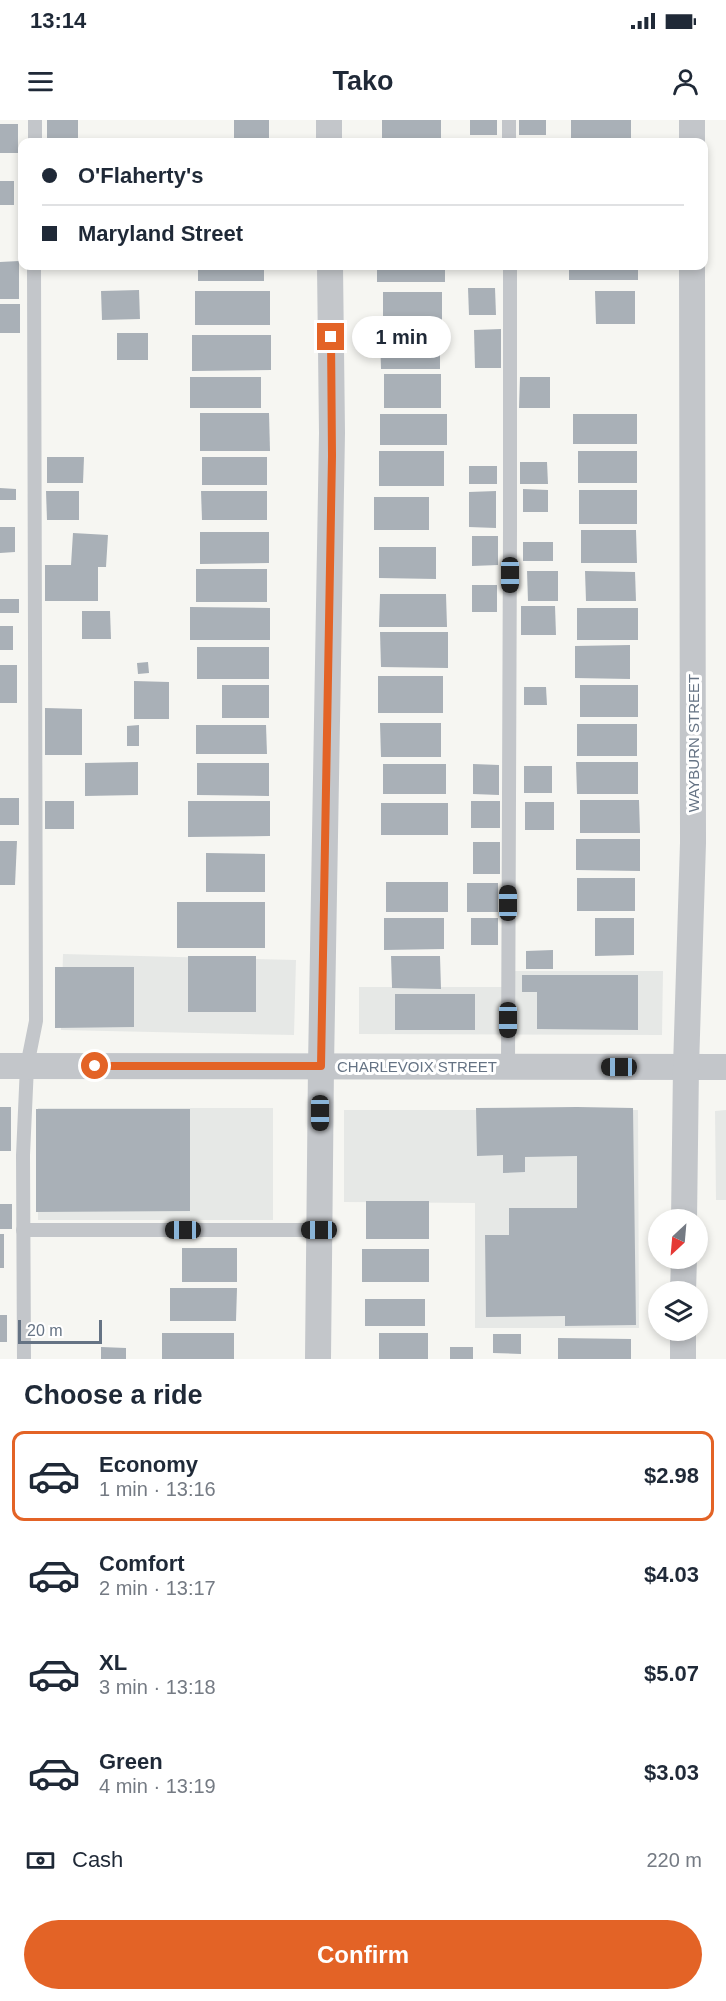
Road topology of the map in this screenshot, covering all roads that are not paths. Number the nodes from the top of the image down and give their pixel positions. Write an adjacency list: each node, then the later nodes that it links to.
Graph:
1 (35, 120): 5 (lane)
2 (329, 120): 6 (street)
3 (509, 120): 7 (lane)
4 (692, 120): 8 (street)
5 (35, 138)
6 (329, 138)
7 (509, 138)
8 (692, 138)
9 (34, 270): 14 (lane)
10 (330, 270): 15 (street)
11 (510, 270): 16 (lane)
12 (692, 270): 17 (street, WAYBURN STREET)
13 (0, 1066): 14 (street, CHARLEVOIX STREET)
14 (27, 1066): 15 (street, CHARLEVOIX STREET); 20 (lane)
15 (321, 1066): 16 (street, CHARLEVOIX STREET); 21 (street)
16 (508, 1066): 17 (street, CHARLEVOIX STREET)
17 (686, 1067): 18 (street, CHARLEVOIX STREET); 19 (street, WAYBURN STREET)
18 (726, 1067)
19 (684, 1209)
20 (23, 1230): 21 (lane); 23 (lane)
21 (319, 1230): 24 (street)
22 (683, 1341): 25 (street)
23 (24, 1359)
24 (318, 1359)
25 (683, 1359)

